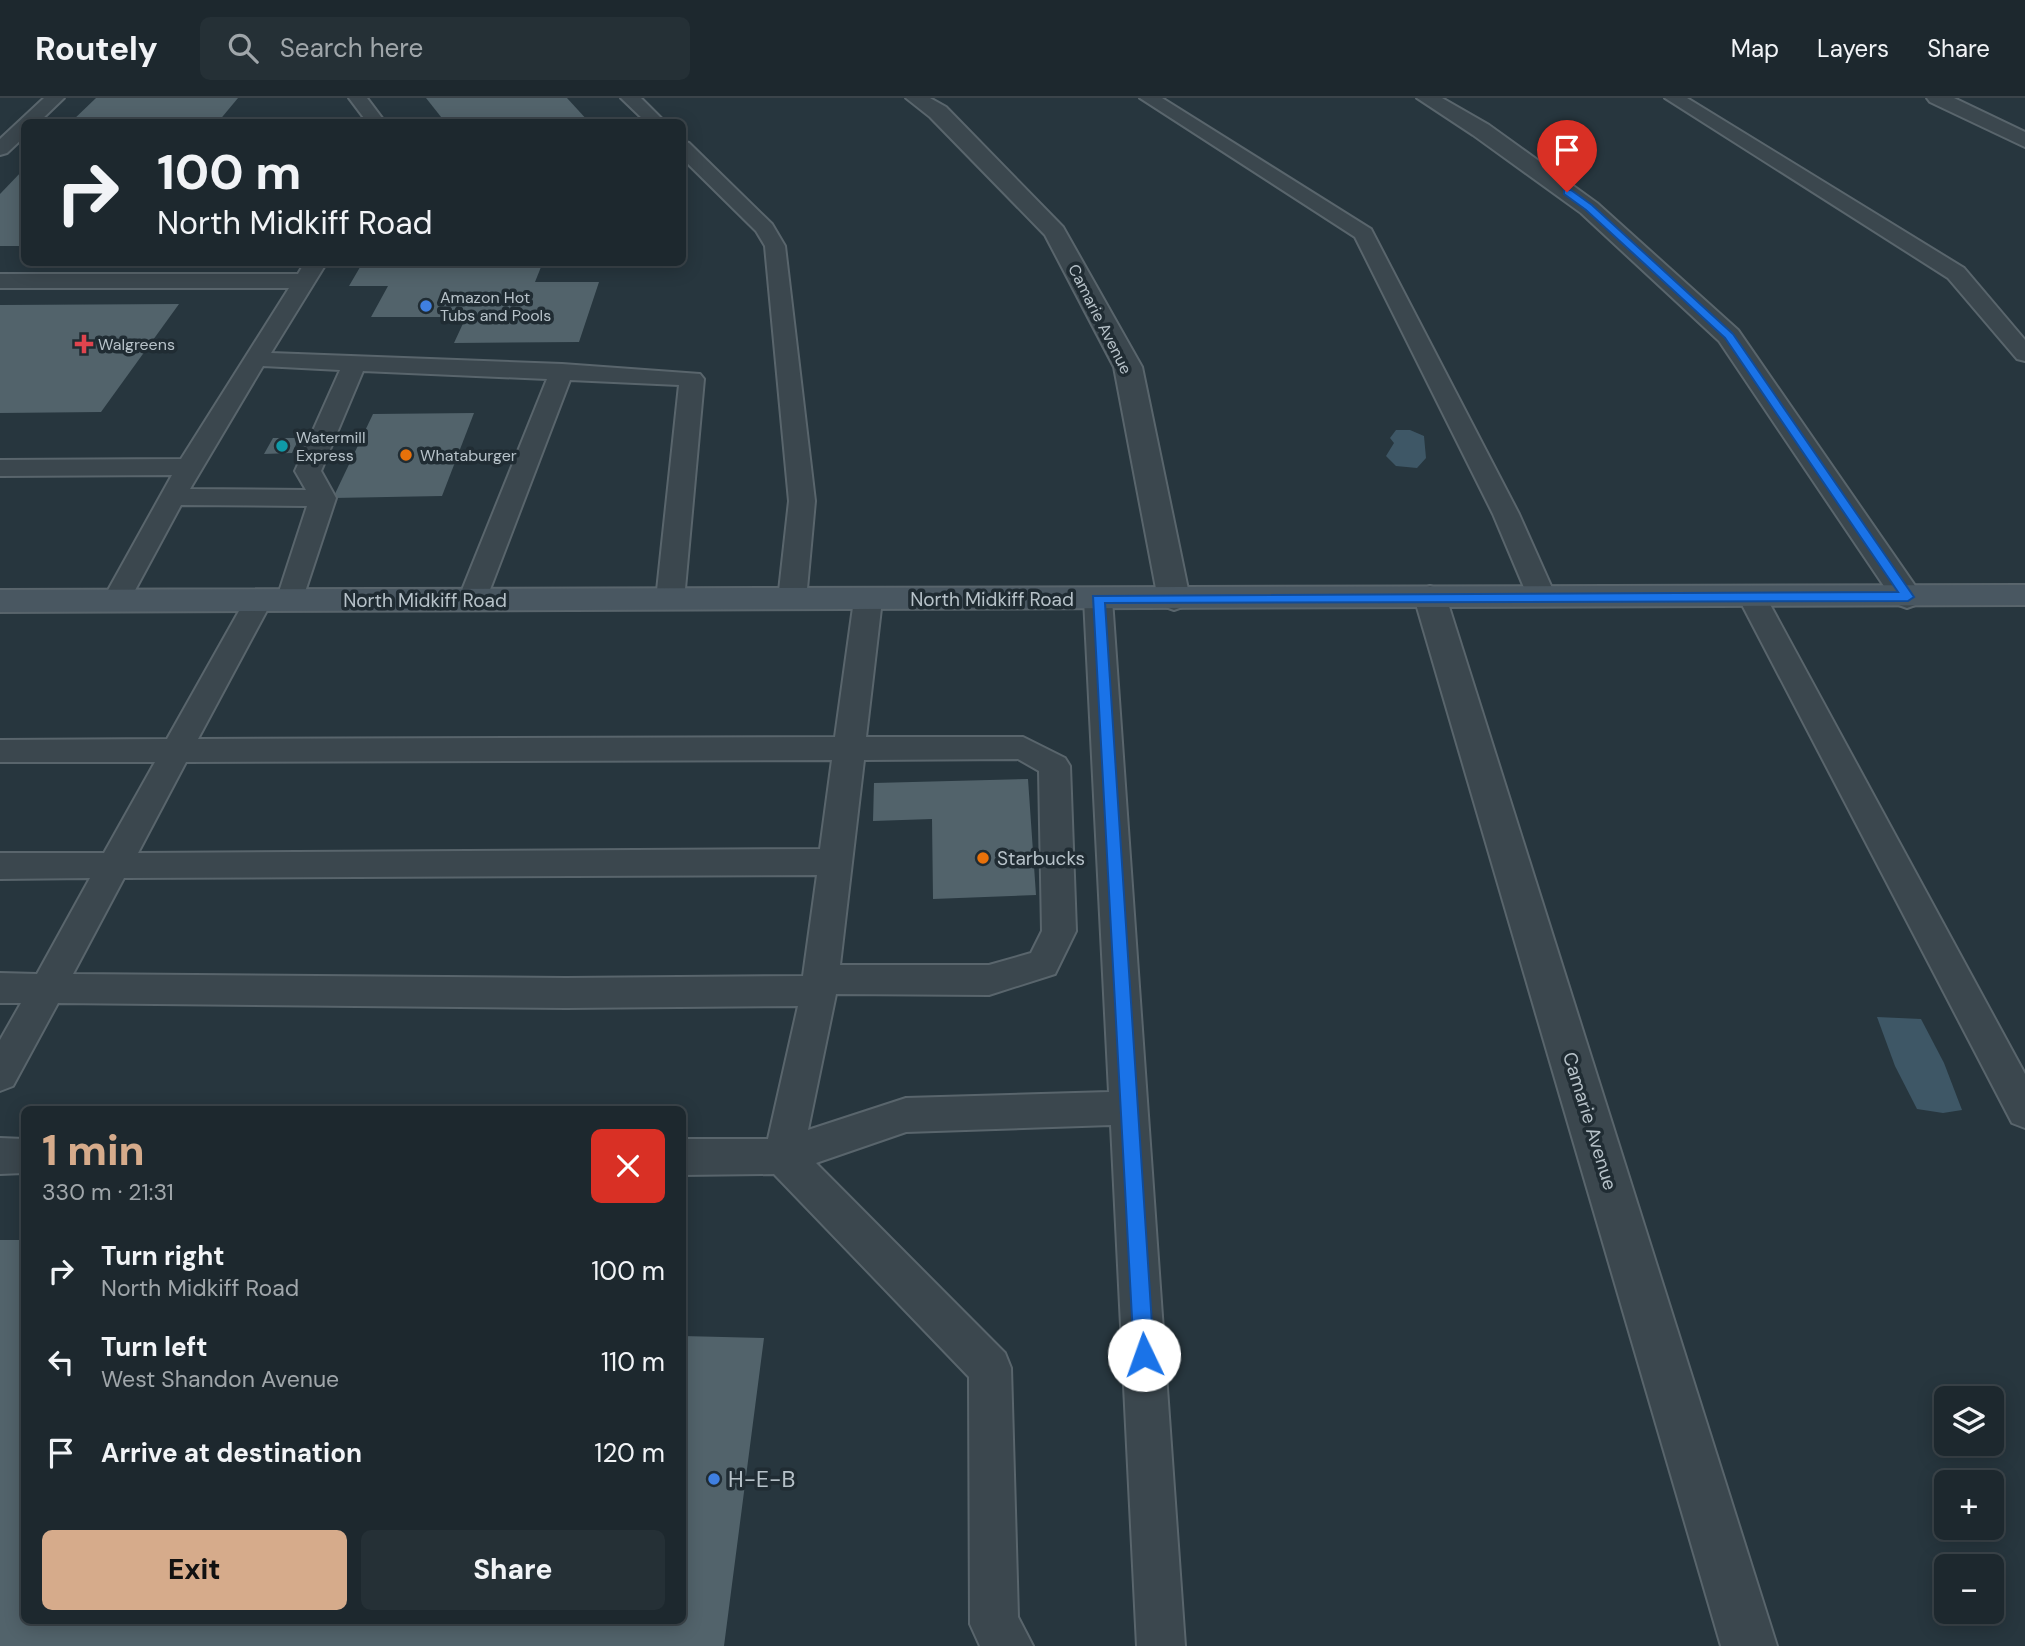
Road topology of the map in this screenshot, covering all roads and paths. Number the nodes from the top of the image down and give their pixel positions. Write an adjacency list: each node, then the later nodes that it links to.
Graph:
1 (55, 98): 9 (lane)
2 (358, 98): 10 (lane)
3 (630, 98): 11 (lane)
4 (916, 98): 32 (street, Camarie Avenue)
5 (1149, 98): 28 (lane)
6 (1427, 98): 30 (street)
7 (1674, 98): 18 (lane)
8 (1937, 98): 13 (street)
9 (32, 119)
10 (374, 119)
11 (653, 119)
12 (21, 130): 14 (lane)
13 (2025, 140)
14 (0, 149)
15 (686, 151): 35 (lane)
16 (310, 272): 17 (lane); 19 (lane)
17 (0, 281)
18 (2025, 354)
19 (256, 359): 20 (lane); 22 (lane)
20 (356, 361): 21 (lane); 25 (lane)
21 (562, 371): 33 (lane); 34 (lane)
22 (189, 467): 23 (lane); 24 (lane)
23 (0, 468)
24 (172, 497): 25 (lane); 38 (lane)
25 (323, 498): 40 (lane)
26 (2025, 595): 30 (main road, North Midkiff Road)
27 (1430, 597): 28 (main road, North Midkiff Road); 32 (main road, North Midkiff Road); 59 (street, Camarie Avenue)
28 (1542, 597): 29 (main road, North Midkiff Road)
29 (1752, 597): 30 (main road, North Midkiff Road); 52 (lane)
30 (1908, 597)
31 (1098, 599): 32 (main road, North Midkiff Road); 36 (main road, North Midkiff Road); 51 (lane)
32 (1174, 599)
33 (472, 600): 34 (main road, North Midkiff Road); 40 (main road, North Midkiff Road)
34 (670, 600): 35 (main road, North Midkiff Road)
35 (792, 600): 36 (main road, North Midkiff Road)
36 (868, 600): 41 (lane)
37 (0, 601): 38 (main road, North Midkiff Road)
38 (116, 601): 39 (main road, North Midkiff Road)
39 (258, 601): 40 (main road, North Midkiff Road); 43 (lane)
40 (290, 601)
41 (849, 749): 43 (lane); 44 (lane); 47 (lane)
42 (0, 751): 43 (lane)
43 (178, 751): 45 (lane)
44 (835, 862): 45 (lane); 47 (lane)
45 (114, 865): 46 (lane); 49 (lane)
46 (0, 866)
47 (820, 985): 49 (lane); 55 (lane)
48 (0, 988): 49 (lane)
49 (45, 989): 50 (lane)
50 (0, 1075)
51 (1128, 1108): 55 (lane); 58 (lane)
52 (2025, 1111)
53 (0, 1156): 54 (lane)
54 (21, 1156)
55 (783, 1156): 56 (lane); 57 (lane)
56 (686, 1157)
57 (1009, 1646)
58 (1161, 1646)
59 (1749, 1646)

